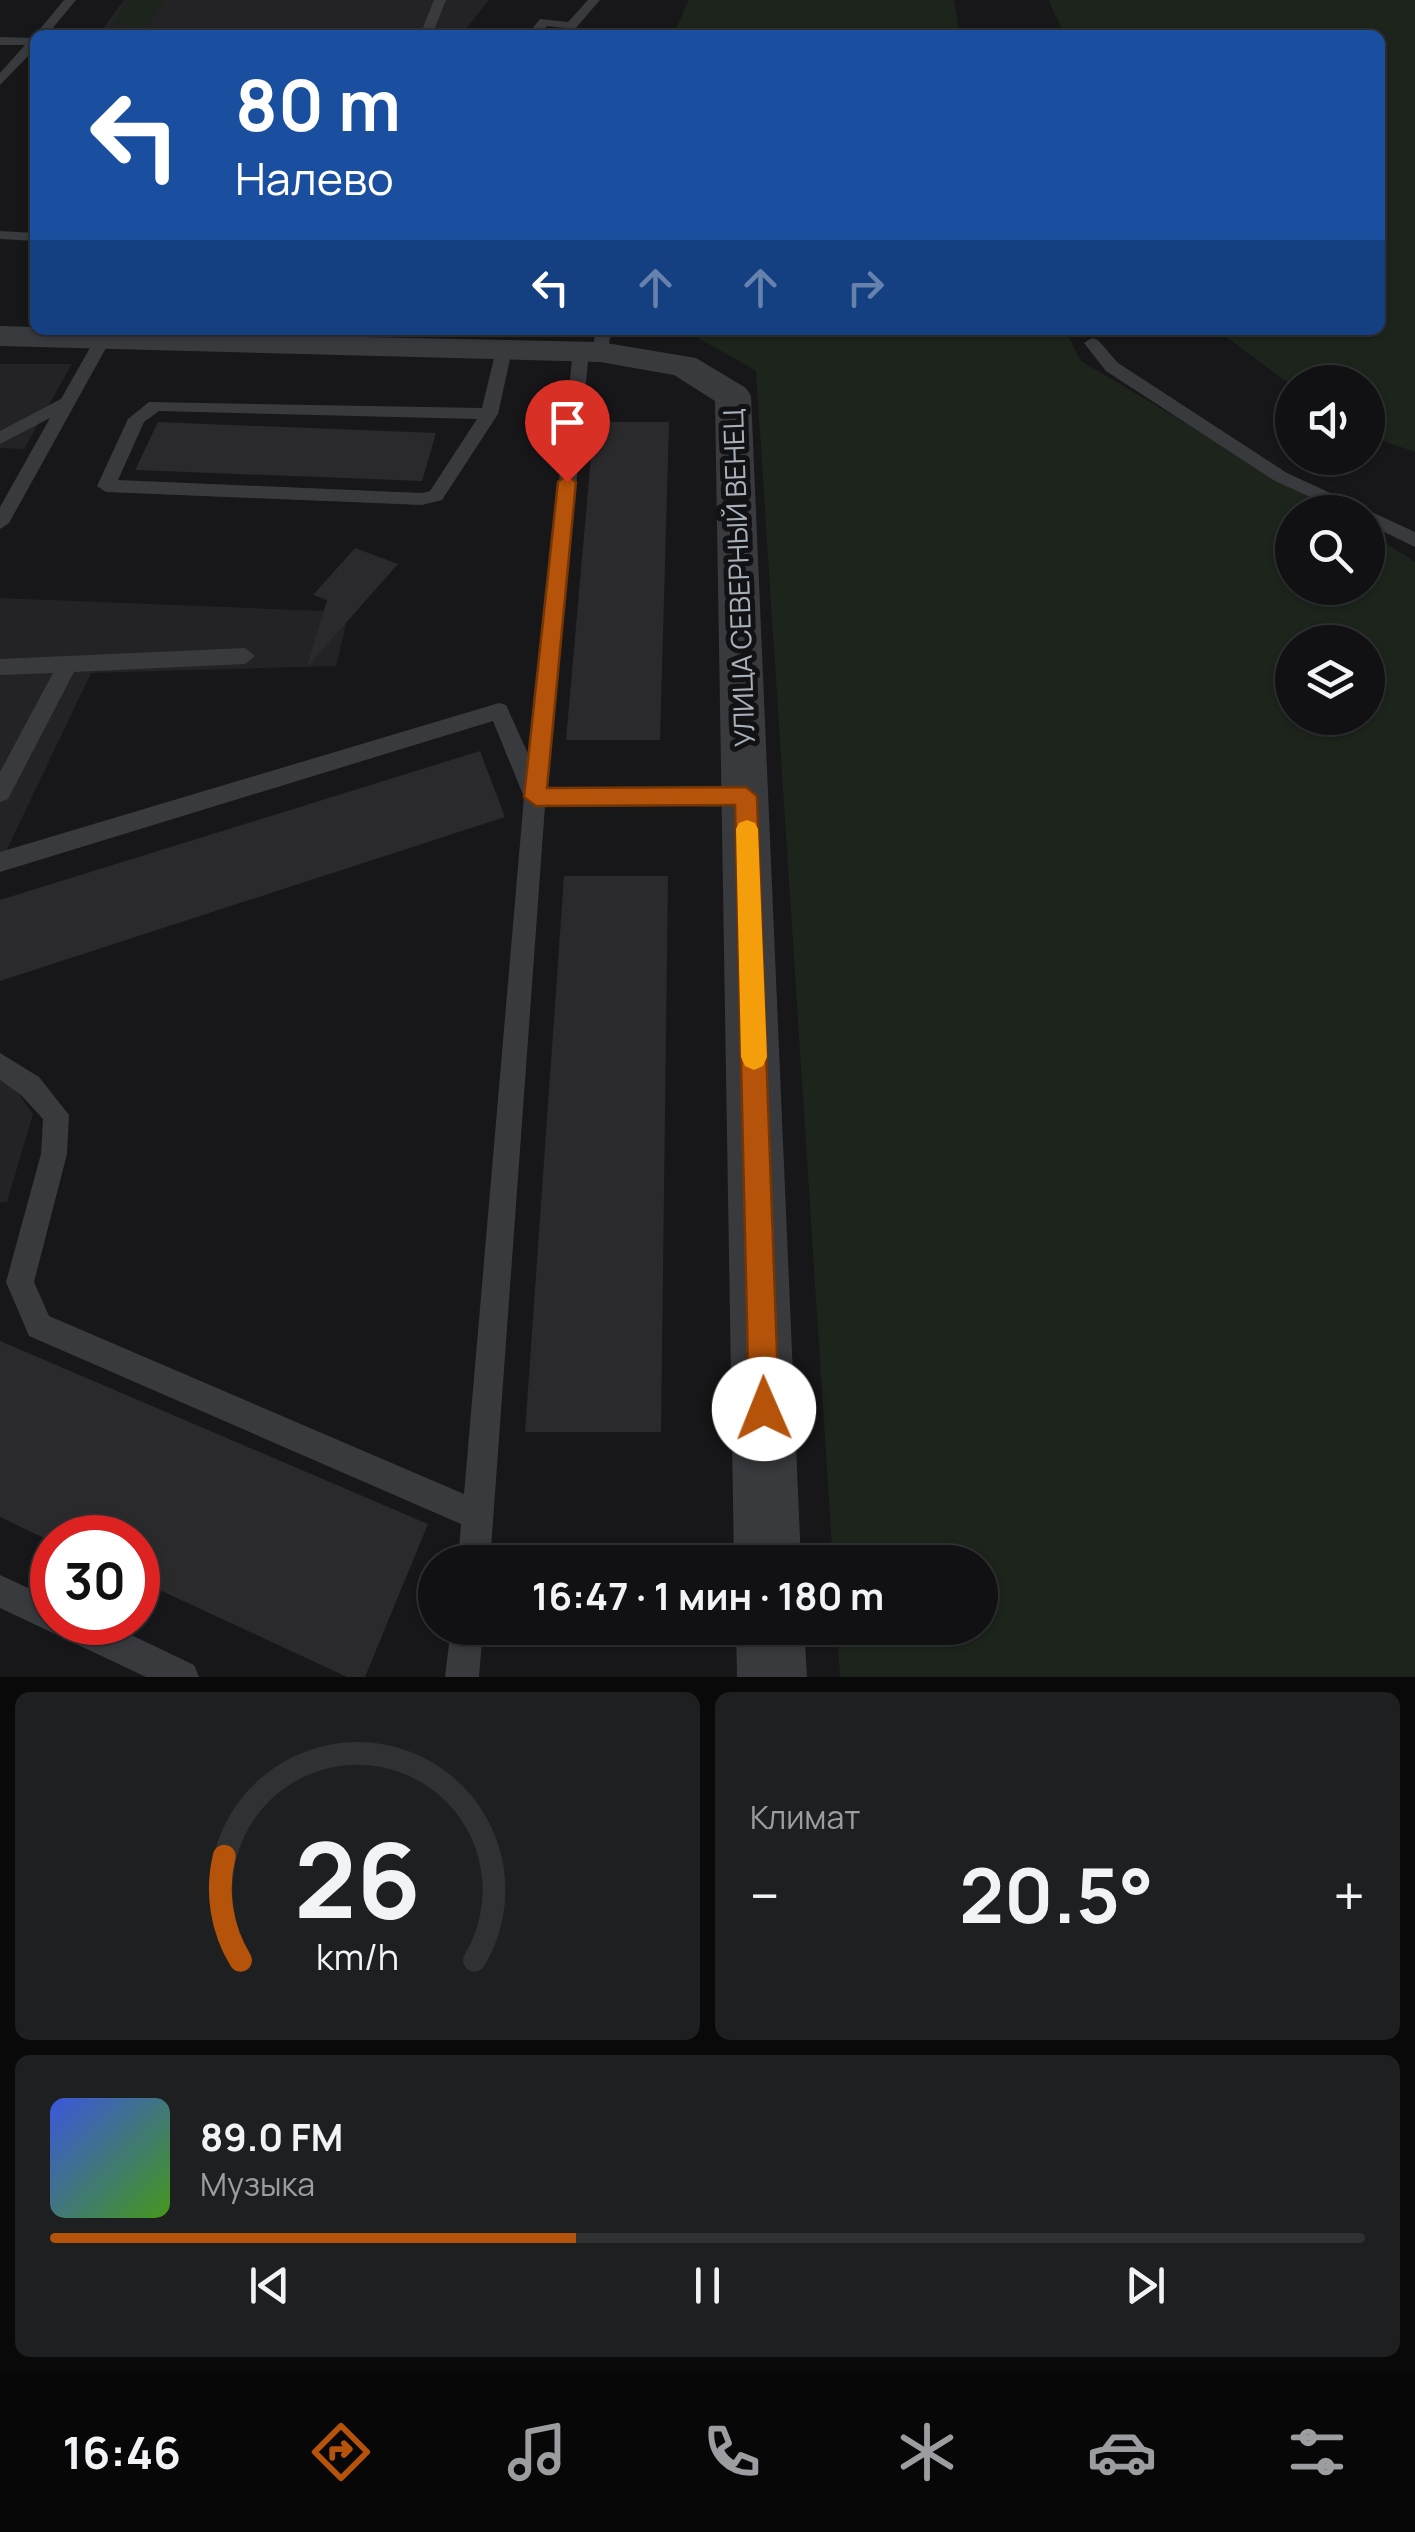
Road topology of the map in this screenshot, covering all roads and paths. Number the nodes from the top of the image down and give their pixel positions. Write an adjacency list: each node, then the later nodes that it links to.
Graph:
1 (70, 0): 4 (lane)
2 (440, 0): 5 (lane)
3 (594, 0): 6 (lane)
4 (45, 30)
5 (428, 30)
6 (537, 30)
7 (0, 41): 8 (lane)
8 (30, 42)
9 (30, 48): 10 (lane)
10 (0, 81)
11 (0, 235): 12 (lane)
12 (30, 236)
13 (0, 336): 14 (street)
14 (98, 336): 17 (street); 18 (lane)
15 (1092, 343): 21 (lane)
16 (595, 344): 17 (street); 29 (street, УЛИЦА СЕВЕРНЫЙ ВЕНЕЦ); 30 (lane)
17 (504, 350): 19 (lane)
18 (65, 403): 20 (lane); 22 (lane)
19 (489, 414): 19 (lane)
20 (0, 438)
21 (1319, 495)
22 (0, 523)
23 (1385, 525): 24 (lane)
24 (1415, 540)
25 (244, 656): 26 (lane)
26 (68, 666): 27 (lane); 28 (lane)
27 (0, 667)
28 (0, 793)
29 (746, 796): 30 (lane); 35 (street, УЛИЦА СЕВЕРНЫЙ ВЕНЕЦ)
30 (536, 797): 31 (lane); 33 (lane)
31 (0, 862)
32 (0, 1065): 33 (lane)
33 (478, 1516): 34 (lane)
34 (475, 1545)
35 (768, 1545)
36 (0, 1591): 37 (lane)
37 (30, 1605)
38 (115, 1645): 41 (lane)
39 (465, 1645): 42 (lane)
40 (771, 1645): 43 (street)
41 (182, 1677)
42 (462, 1677)
43 (772, 1677)

